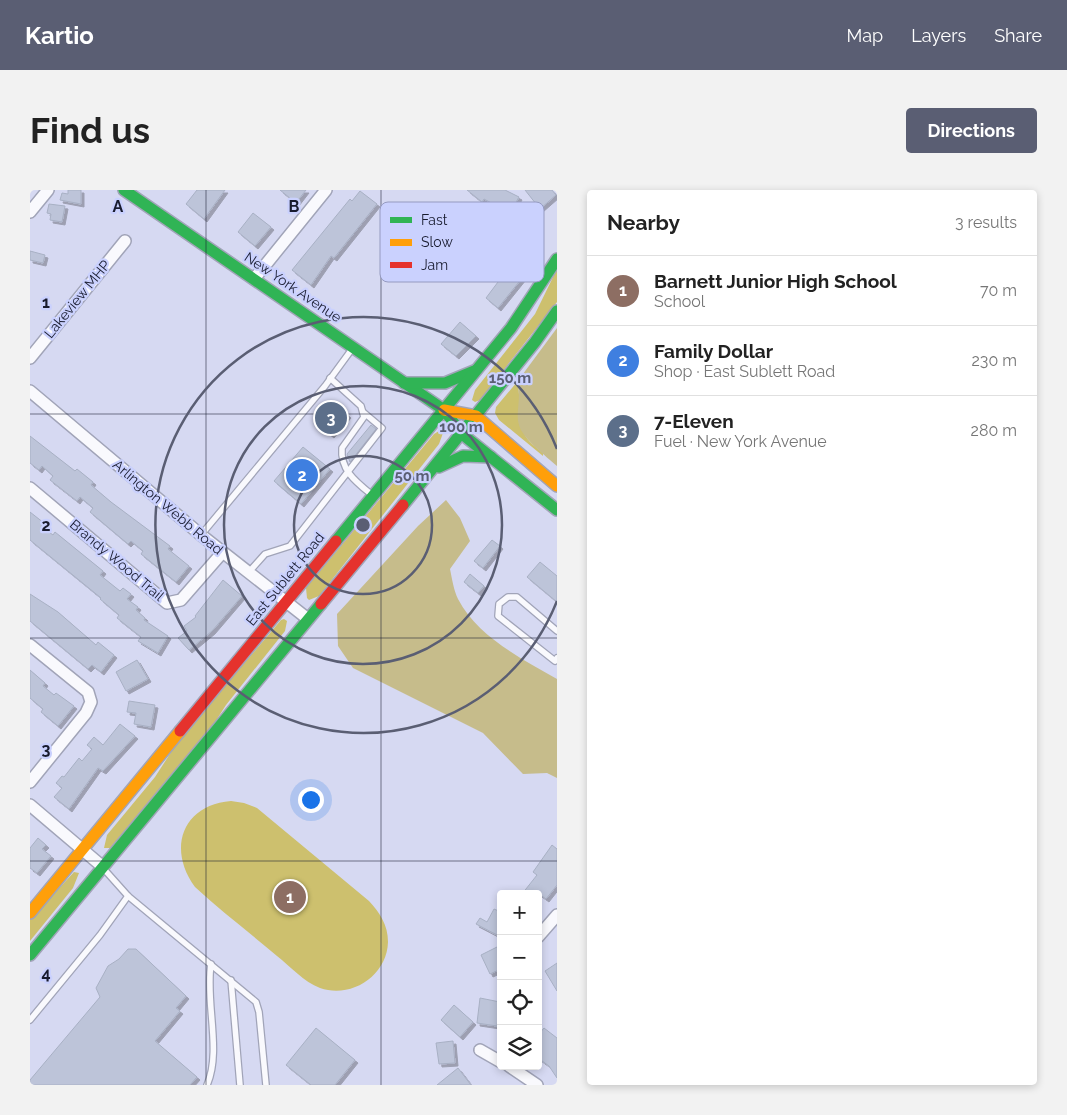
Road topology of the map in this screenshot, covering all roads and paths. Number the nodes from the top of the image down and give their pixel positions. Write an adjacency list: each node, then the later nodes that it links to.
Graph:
1 (48, 190): 4 (street)
2 (124, 190): 8 (main road, New York Avenue)
3 (326, 190): 8 (street)
4 (30, 212)
5 (125, 241): 12 (street, Lakeview MHP)
6 (557, 259): 7 (main road, East Sublett Road)
7 (544, 278)
8 (254, 279): 11 (main road, New York Avenue)
9 (542, 282): 13 (main road, East Sublett Road)
10 (557, 311): 19 (main road)
11 (353, 347): 14 (lane); 15 (main road, New York Avenue)
12 (30, 358)
13 (478, 369): 15 (main road); 17 (main road, East Sublett Road)
14 (330, 378): 18 (lane); 28 (lane)
15 (402, 382): 17 (main road, New York Avenue)
16 (30, 391): 28 (street, Arlington Webb Road)
17 (444, 410): 19 (main road, New York Avenue); 20 (main road, New York Avenue); 26 (main road, East Sublett Road)
18 (364, 412): 23 (lane); 23 (lane)
19 (476, 416): 20 (main road); 24 (main road)
20 (462, 434): 21 (main road, New York Avenue); 22 (main road)
21 (491, 457): 22 (main road); 27 (main road, New York Avenue)
22 (428, 473): 32 (main road)
23 (348, 474): 26 (lane); 30 (lane)
24 (557, 486)
25 (30, 488): 29 (street, Brandy Wood Trail)
26 (374, 496): 31 (main road, East Sublett Road)
27 (557, 510)
28 (201, 535): 29 (street, Arlington Webb Road)
29 (222, 553): 30 (street, Arlington Webb Road)
30 (248, 573): 31 (street, Arlington Webb Road)
31 (286, 602): 32 (street, Arlington Webb Road); 38 (main road, East Sublett Road)
32 (308, 619): 39 (main road)
33 (557, 631): 35 (lane)
34 (30, 645): 36 (street)
35 (557, 658)
36 (30, 782)
37 (30, 805): 38 (street)
38 (83, 848): 39 (street); 41 (main road, East Sublett Road)
39 (103, 868): 40 (lane); 44 (main road)
40 (128, 896): 45 (lane); 47 (lane)
41 (30, 914)
42 (557, 915): 43 (street)
43 (540, 935)
44 (30, 955)
45 (211, 964): 46 (lane); 51 (lane)
46 (231, 980): 52 (lane); 53 (lane)
47 (30, 1020)
48 (480, 1050): 49 (street)
49 (497, 1060)
50 (515, 1070): 54 (street)
51 (207, 1085)
52 (240, 1085)
53 (266, 1085)
54 (537, 1085)

